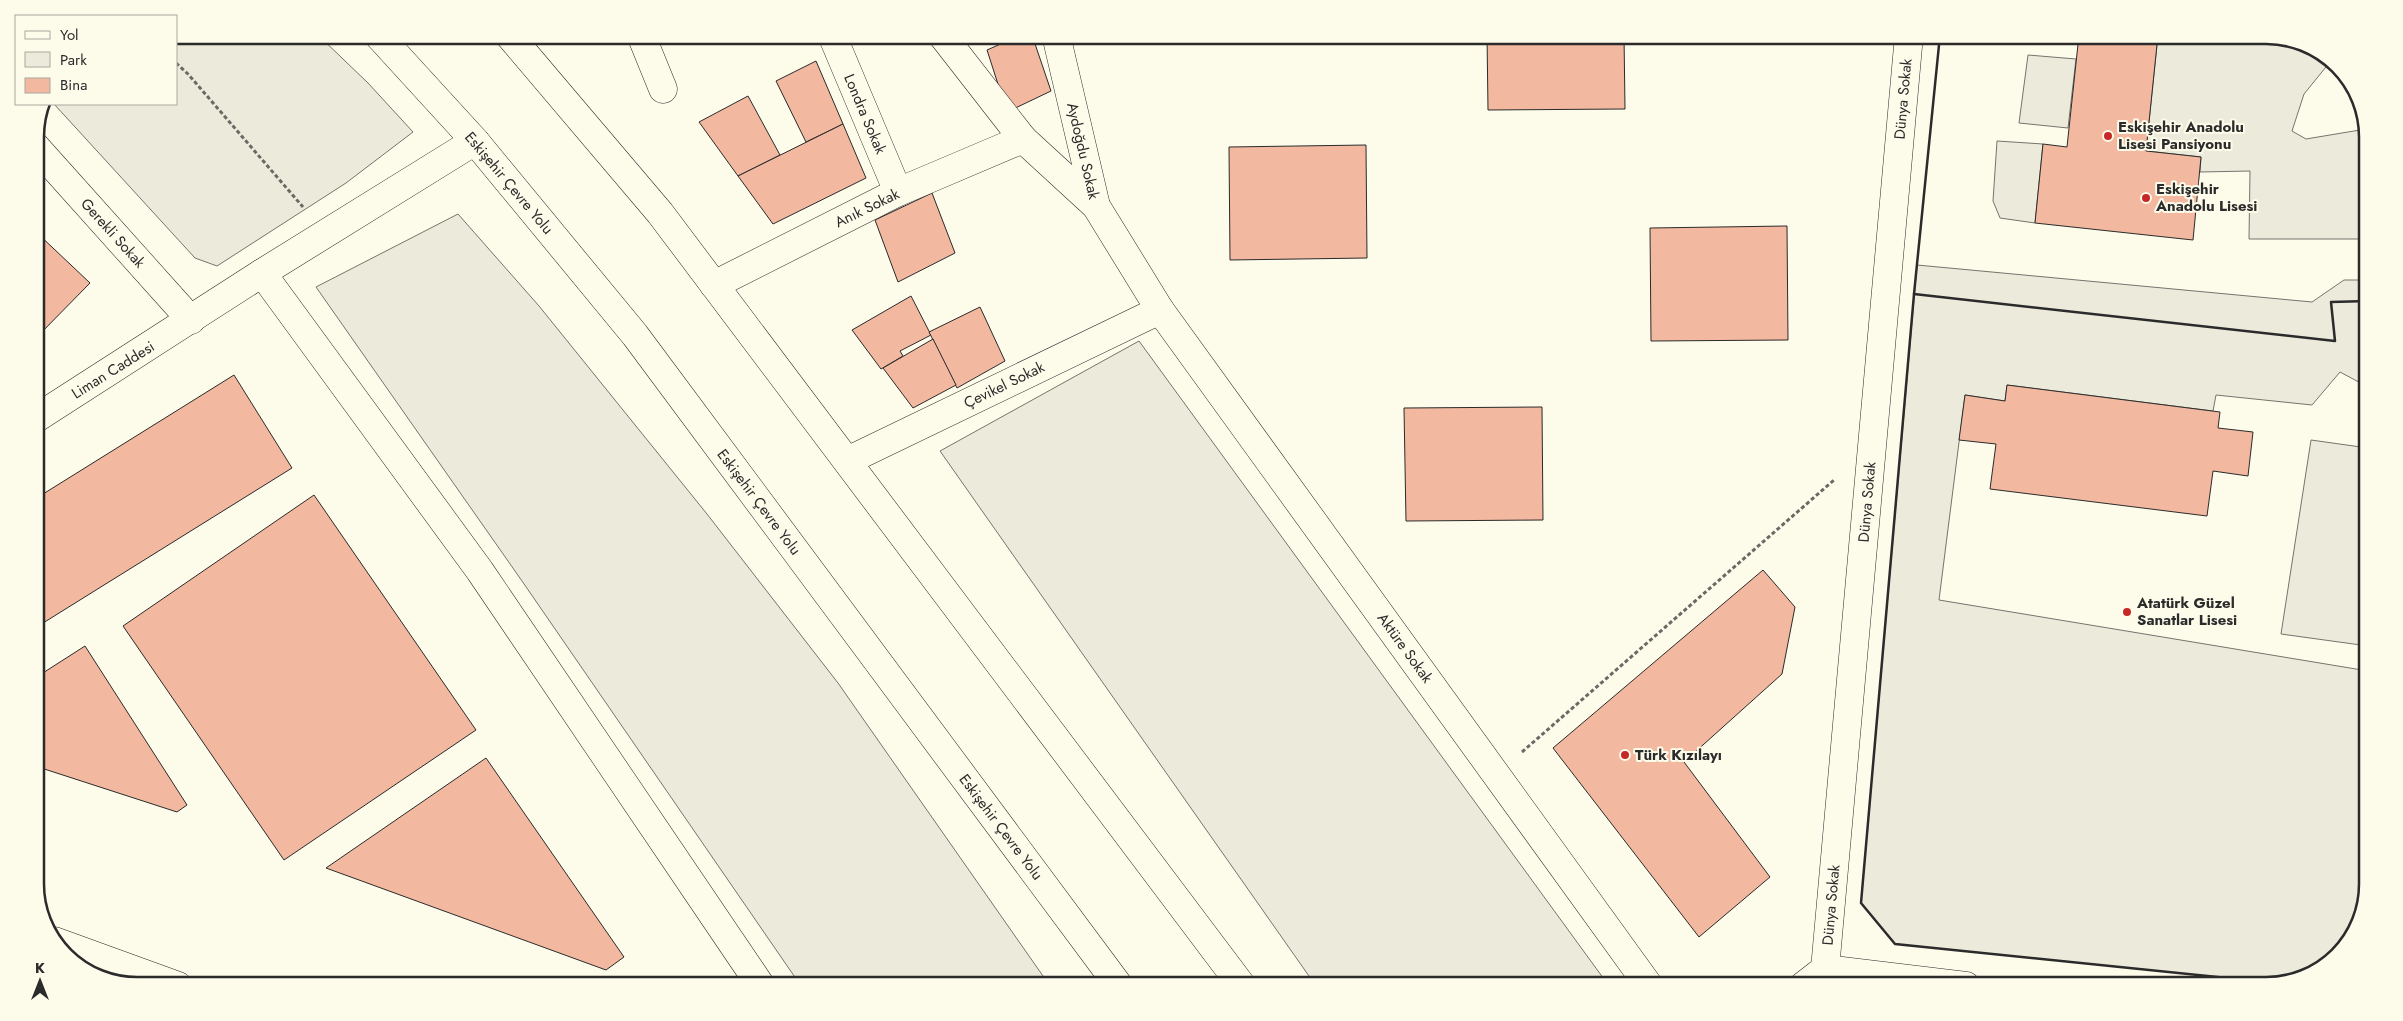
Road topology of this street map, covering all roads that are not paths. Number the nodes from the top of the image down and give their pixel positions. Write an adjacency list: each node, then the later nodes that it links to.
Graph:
1 (386, 44): 10 (main road, Eskişehir Çevre Yolu)
2 (517, 44): 15 (main road)
3 (646, 44): 8 (main road)
4 (836, 44): 12 (main road, Londra Sokak)
5 (949, 44): 9 (main road)
6 (1066, 44): 13 (main road, Aydoğdu Sokak)
7 (1908, 44): 21 (main road, Dünya Sokak)
8 (663, 89)
9 (1023, 139): 12 (main road, Anık Sokak); 13 (main road)
10 (475, 141): 14 (main road, Liman Caddesi); 24 (main road, Eskişehir Çevre Yolu)
11 (44, 156): 17 (main road, Gerekli Sokak)
12 (898, 192): 15 (main road, Anık Sokak)
13 (1096, 206): 16 (main road, Aydoğdu Sokak)
14 (262, 273): 17 (main road, Liman Caddesi); 23 (main road)
15 (714, 285): 19 (main road)
16 (1160, 310): 19 (main road, Çevikel Sokak); 26 (main road, Aktüre Sokak)
17 (191, 320): 18 (main road, Liman Caddesi)
18 (44, 413)
19 (847, 461): 25 (main road)
20 (67, 946): 22 (main road)
21 (1825, 969): 27 (main road); 28 (main road)
22 (153, 977)
23 (755, 977)
24 (1112, 977)
25 (1235, 977)
26 (1643, 977)
27 (1815, 977)
28 (1891, 977)

